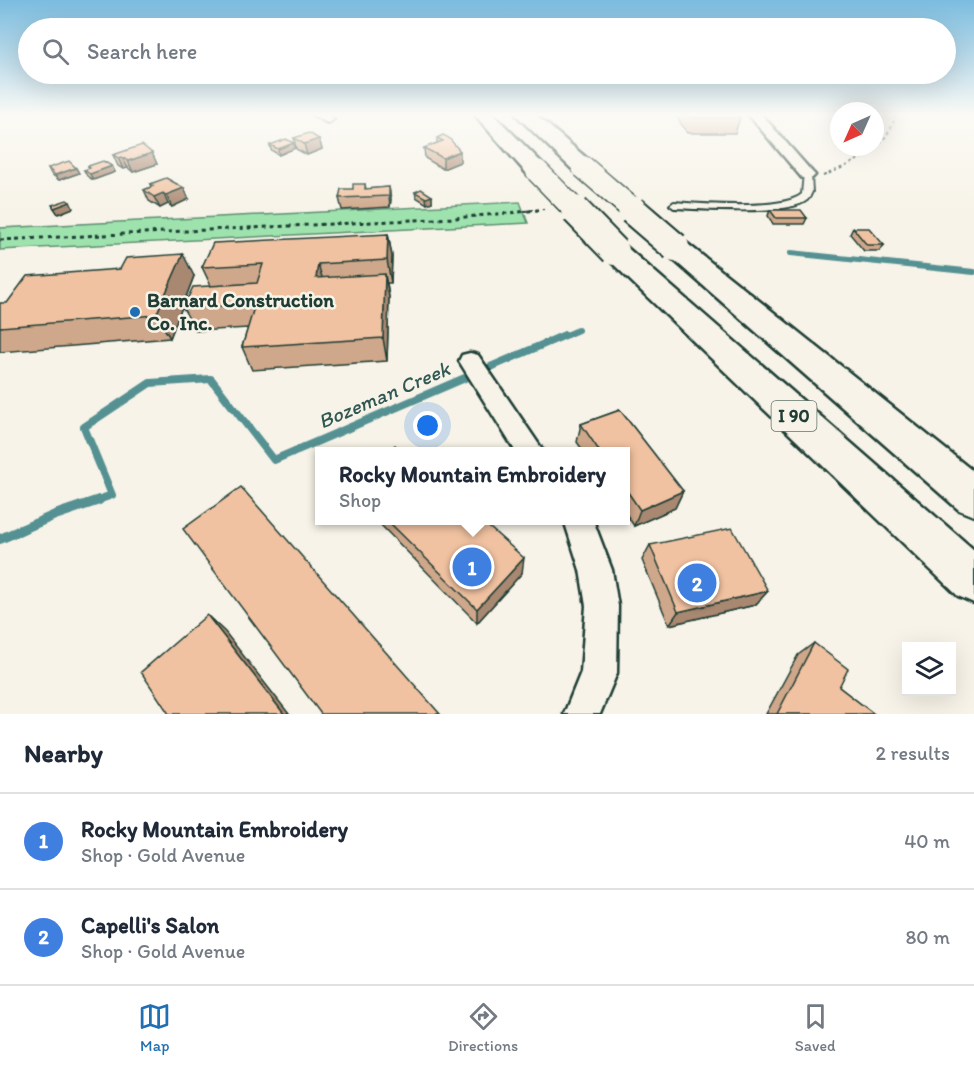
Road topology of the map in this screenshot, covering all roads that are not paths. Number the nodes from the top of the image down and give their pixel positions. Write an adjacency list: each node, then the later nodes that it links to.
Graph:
1 (515, 147): 10 (highway, I 90, bridge)
2 (561, 147): 8 (highway, I 90, bridge)
3 (781, 147): 4 (street)
4 (808, 180): 5 (lane)
5 (674, 205)
6 (471, 361): 7 (street)
7 (528, 447)
8 (974, 497)
9 (580, 525): 11 (street)
10 (974, 580)
11 (582, 714)

